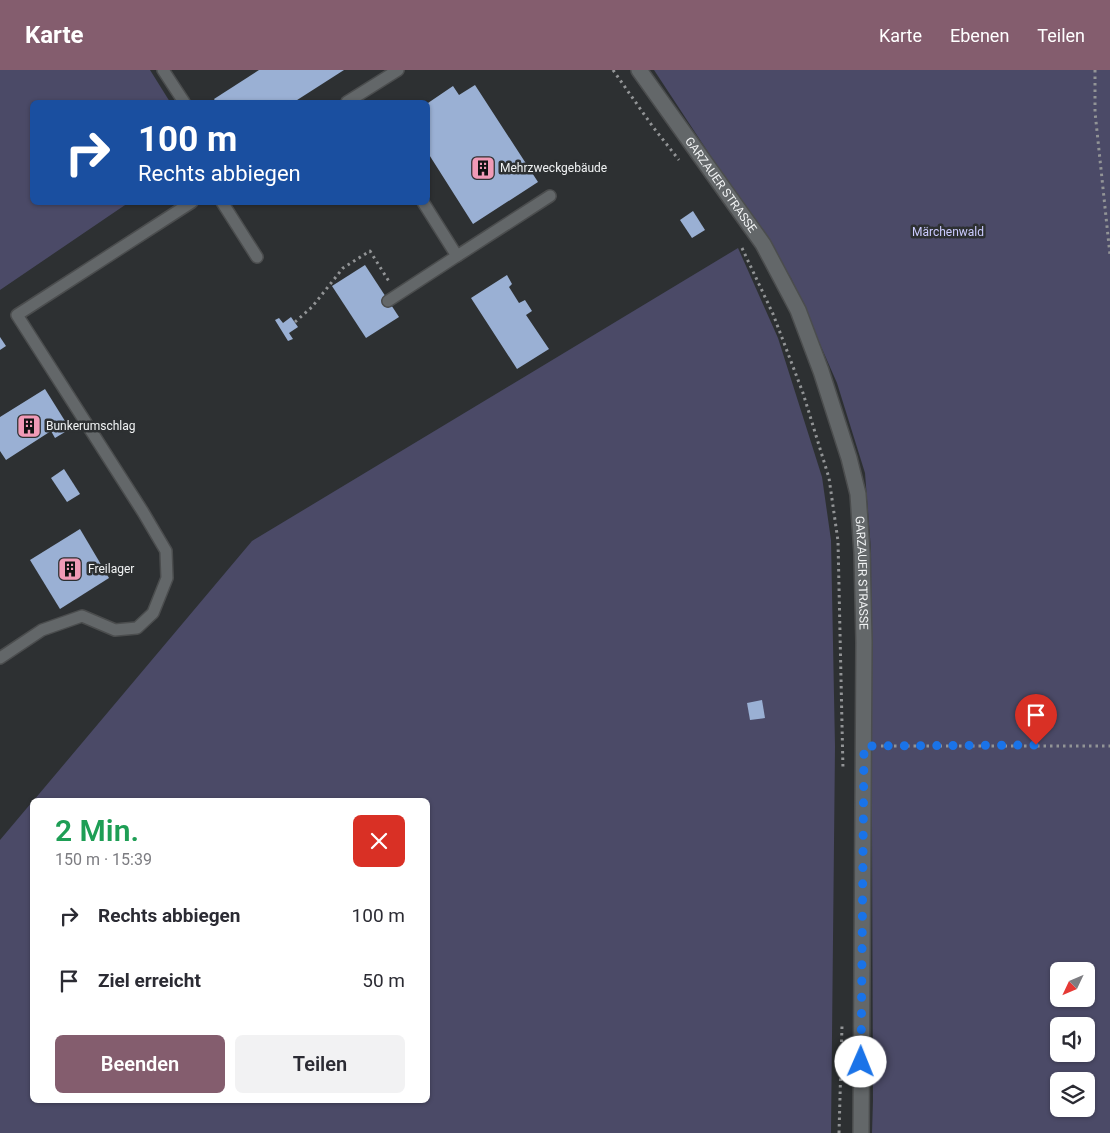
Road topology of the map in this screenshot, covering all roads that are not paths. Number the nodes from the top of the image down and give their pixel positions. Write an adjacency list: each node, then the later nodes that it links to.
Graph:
1 (163, 70): 4 (lane)
2 (398, 70): 5 (lane)
3 (639, 70): 14 (street, GARZAUER STRASSE)
4 (183, 100)
5 (355, 100)
6 (550, 196): 11 (lane)
7 (187, 205): 13 (lane)
8 (224, 205): 10 (lane)
9 (425, 205): 11 (lane)
10 (257, 256)
11 (457, 256): 12 (lane)
12 (392, 298)
13 (0, 658)
14 (861, 1133)

